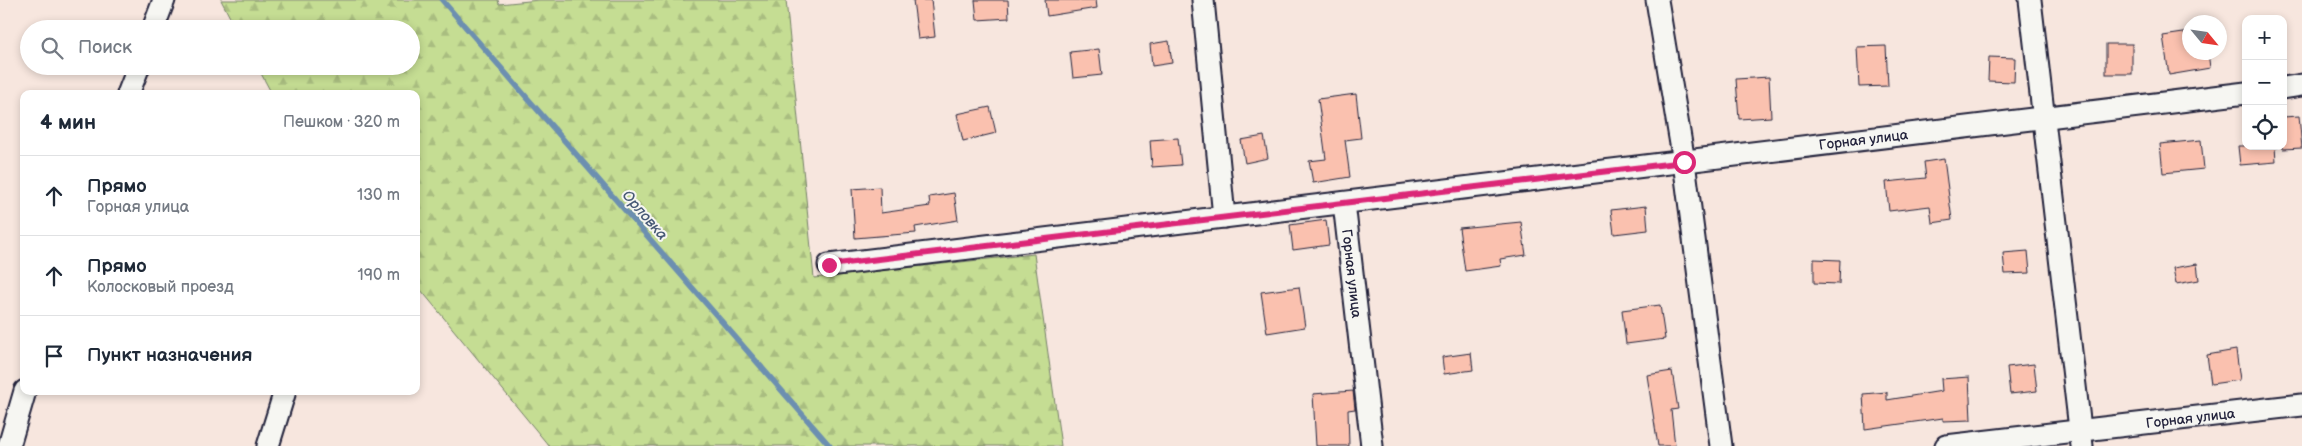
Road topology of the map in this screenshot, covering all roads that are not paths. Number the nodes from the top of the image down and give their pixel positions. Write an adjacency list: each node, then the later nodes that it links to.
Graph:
1 (164, 0): 5 (street)
2 (1202, 0): 14 (street)
3 (1657, 0): 12 (street)
4 (2030, 0): 11 (street)
5 (156, 20)
6 (135, 75): 9 (street)
7 (2302, 85): 8 (street)
8 (2287, 87)
9 (130, 90)
10 (2242, 94): 11 (street, Горная улица)
11 (2044, 119): 12 (street, Горная улица); 19 (street)
12 (1684, 162): 13 (street, Горная улица); 23 (street)
13 (1344, 203): 14 (street); 22 (street, Горная улица)
14 (1224, 217): 15 (street)
15 (829, 265)
16 (24, 395): 20 (street)
17 (284, 395): 21 (street)
18 (2302, 405): 19 (street, Горная улица)
19 (2081, 438): 24 (street, Горная улица)
20 (10, 446)
21 (268, 446)
22 (1372, 446)
23 (1721, 446)
24 (1946, 446)

